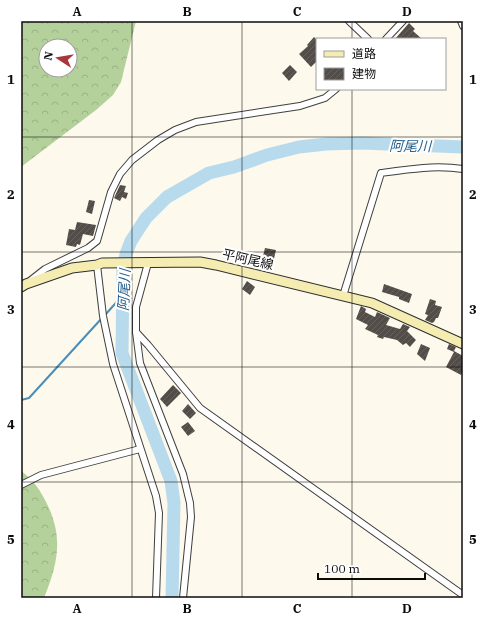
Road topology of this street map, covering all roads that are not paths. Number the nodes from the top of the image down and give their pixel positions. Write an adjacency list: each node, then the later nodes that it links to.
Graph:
1 (349, 21): 5 (street)
2 (403, 21): 6 (street)
3 (461, 21): 4 (street)
4 (463, 26)
5 (367, 38)
6 (387, 38)
7 (335, 90): 11 (street)
8 (463, 169): 12 (street)
9 (146, 262): 10 (main road, 平阿尾線); 12 (main road, 平阿尾線); 13 (street)
10 (100, 264): 11 (main road, 平阿尾線); 15 (street)
11 (24, 286)
12 (343, 296): 14 (main road, 平阿尾線)
13 (136, 332): 17 (street); 19 (street)
14 (463, 344)
15 (140, 449): 16 (street); 18 (street)
16 (21, 485)
17 (463, 594)
18 (156, 598)
19 (183, 598)

